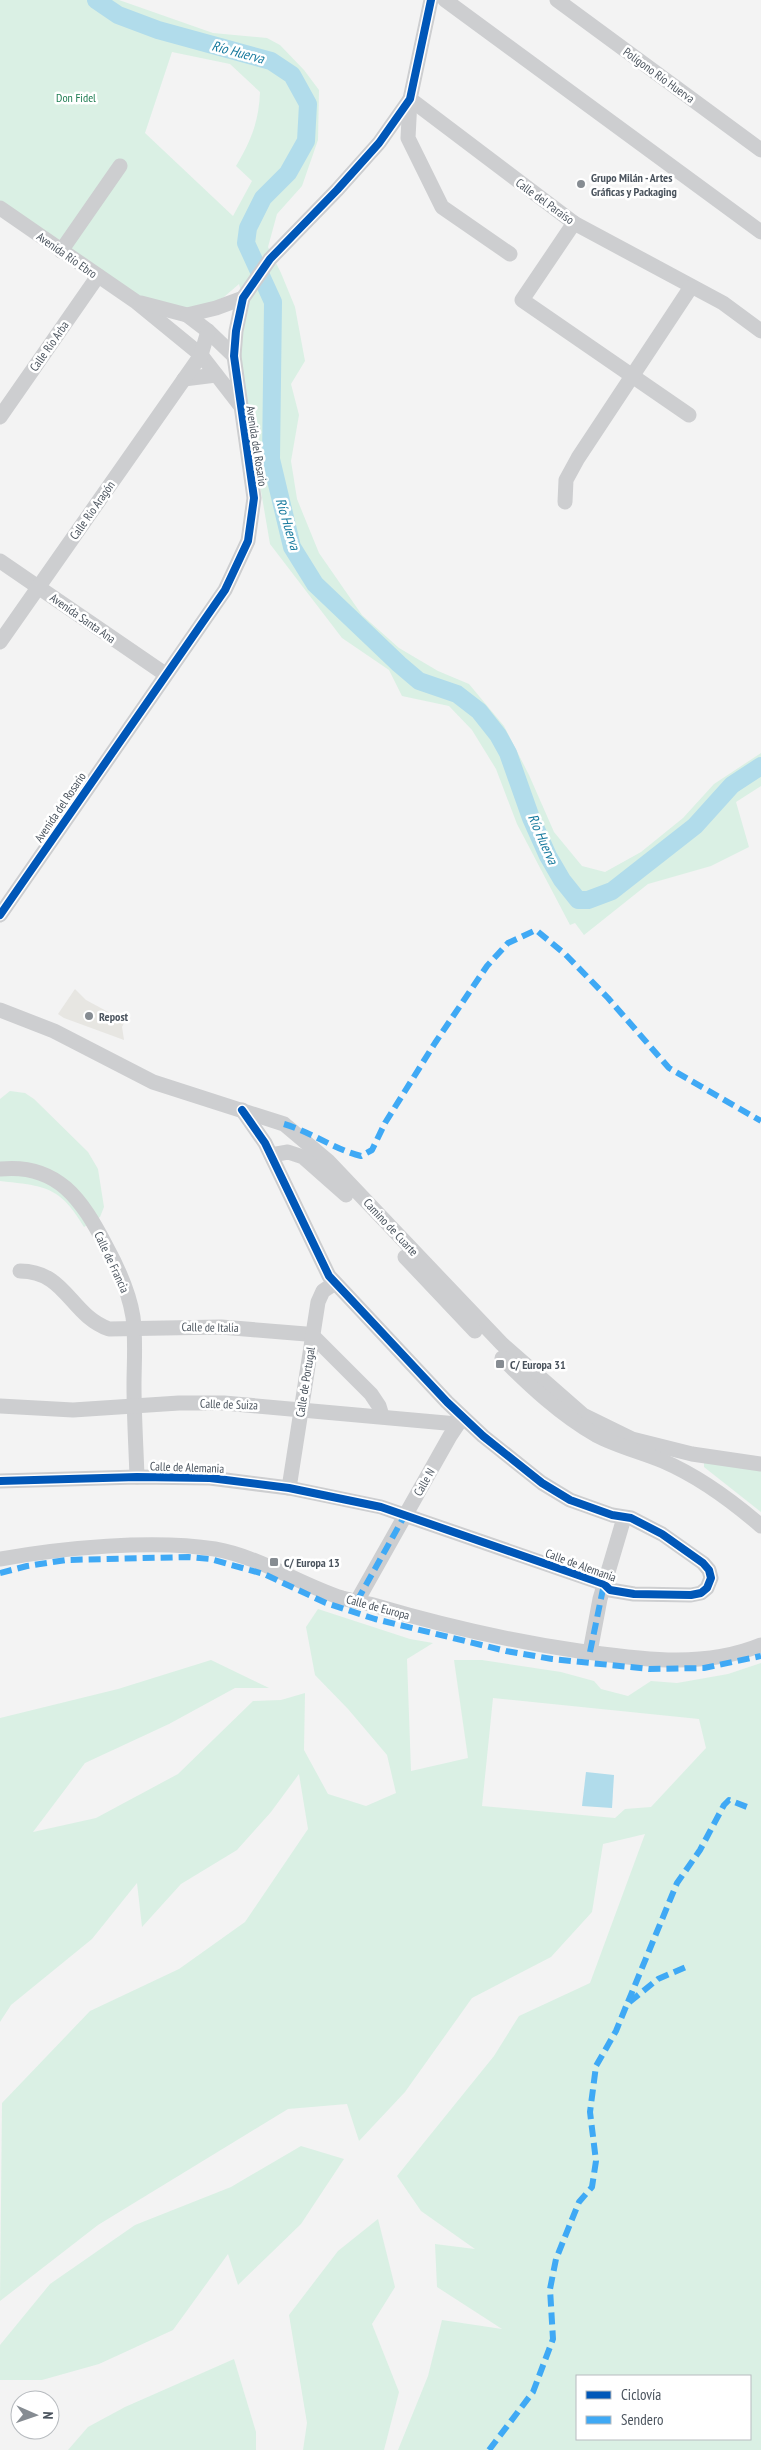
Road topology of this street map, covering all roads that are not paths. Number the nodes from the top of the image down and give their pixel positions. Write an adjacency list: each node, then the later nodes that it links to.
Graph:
1 (431, 0): 4 (street, Avenida del Rosario)
2 (445, 0): 9 (street)
3 (557, 0): 5 (street, Polígono Río Huerva)
4 (410, 99): 8 (street, Calle del Paraíso); 11 (street); 14 (street, Avenida del Rosario)
5 (761, 150)
6 (120, 166): 10 (street)
7 (0, 208): 10 (street, Avenida Río Ebro)
8 (574, 224): 13 (street, Calle del Paraíso); 21 (street)
9 (761, 232)
10 (61, 251): 12 (street, Avenida Río Ebro)
11 (510, 254)
12 (98, 276): 15 (street, Avenida Río Ebro); 25 (street, Calle Río Arba)
13 (691, 287): 18 (street, Calle del Paraíso); 21 (street)
14 (243, 298): 16 (street, Avenida Río Ebro); 19 (street, Avenida del Rosario)
15 (135, 301): 16 (street, Avenida Río Ebro); 20 (street, Avenida Río Ebro)
16 (187, 315): 17 (street, Avenida Río Ebro)
17 (208, 331): 19 (street, Avenida Río Ebro); 20 (street, Calle Río Aragón)
18 (761, 331)
19 (234, 356): 20 (street); 23 (street, Avenida del Rosario)
20 (208, 365): 22 (street, Calle Río Aragón); 22 (street); 23 (street, Avenida Río Ebro)
21 (631, 376): 24 (street); 26 (street)
22 (184, 379): 28 (street, Calle Río Aragón)
23 (240, 405): 30 (street, Avenida del Rosario)
24 (690, 415)
25 (0, 417)
26 (565, 502)
27 (0, 561): 28 (street, Avenida Santa Ana)
28 (38, 587): 29 (street, Calle Río Aragón); 30 (street, Avenida Santa Ana)
29 (0, 642)
30 (165, 674): 31 (street, Avenida del Rosario)
31 (0, 915)
32 (0, 1010): 33 (street, Camino de Cuarte)
33 (242, 1110): 34 (street, Camino de Cuarte); 35 (street, Calle de Alemania)
34 (267, 1118): 35 (street); 46 (street, Camino de Cuarte)
35 (265, 1143): 38 (street, Calle de Alemania); 52 (street)
36 (0, 1169): 39 (street, Calle de Francia)
37 (20, 1271): 39 (street, Calle de Italia)
38 (334, 1283): 40 (street, Calle de Portugal); 45 (street, Calle de Alemania)
39 (134, 1329): 40 (street, Calle de Italia); 41 (street, Calle de Francia)
40 (313, 1336): 43 (street, Calle de Portugal); 44 (street)
41 (134, 1405): 42 (street, Calle de Suiza); 43 (street, Calle de Suiza); 47 (street, Calle de Francia)
42 (0, 1406)
43 (302, 1409): 44 (street, Calle de Suiza); 49 (street, Calle de Portugal)
44 (382, 1416): 45 (street, Calle de Suiza)
45 (460, 1421): 50 (street, Calle N); 51 (street, Calle de Alemania)
46 (761, 1464)
47 (137, 1477): 48 (street, Calle de Alemania); 49 (street, Calle de Alemania)
48 (0, 1481)
49 (289, 1488): 50 (street, Calle de Alemania)
50 (405, 1515): 54 (street, Calle de Alemania); 55 (street, Calle N)
51 (624, 1518): 54 (street); 54 (street, Calle de Alemania)
52 (761, 1526)
53 (0, 1559): 55 (street, Calle de Europa)
54 (604, 1584): 57 (street)
55 (357, 1601): 57 (street, Calle de Europa)
56 (761, 1645): 57 (street, Calle de Europa)
57 (590, 1652)

